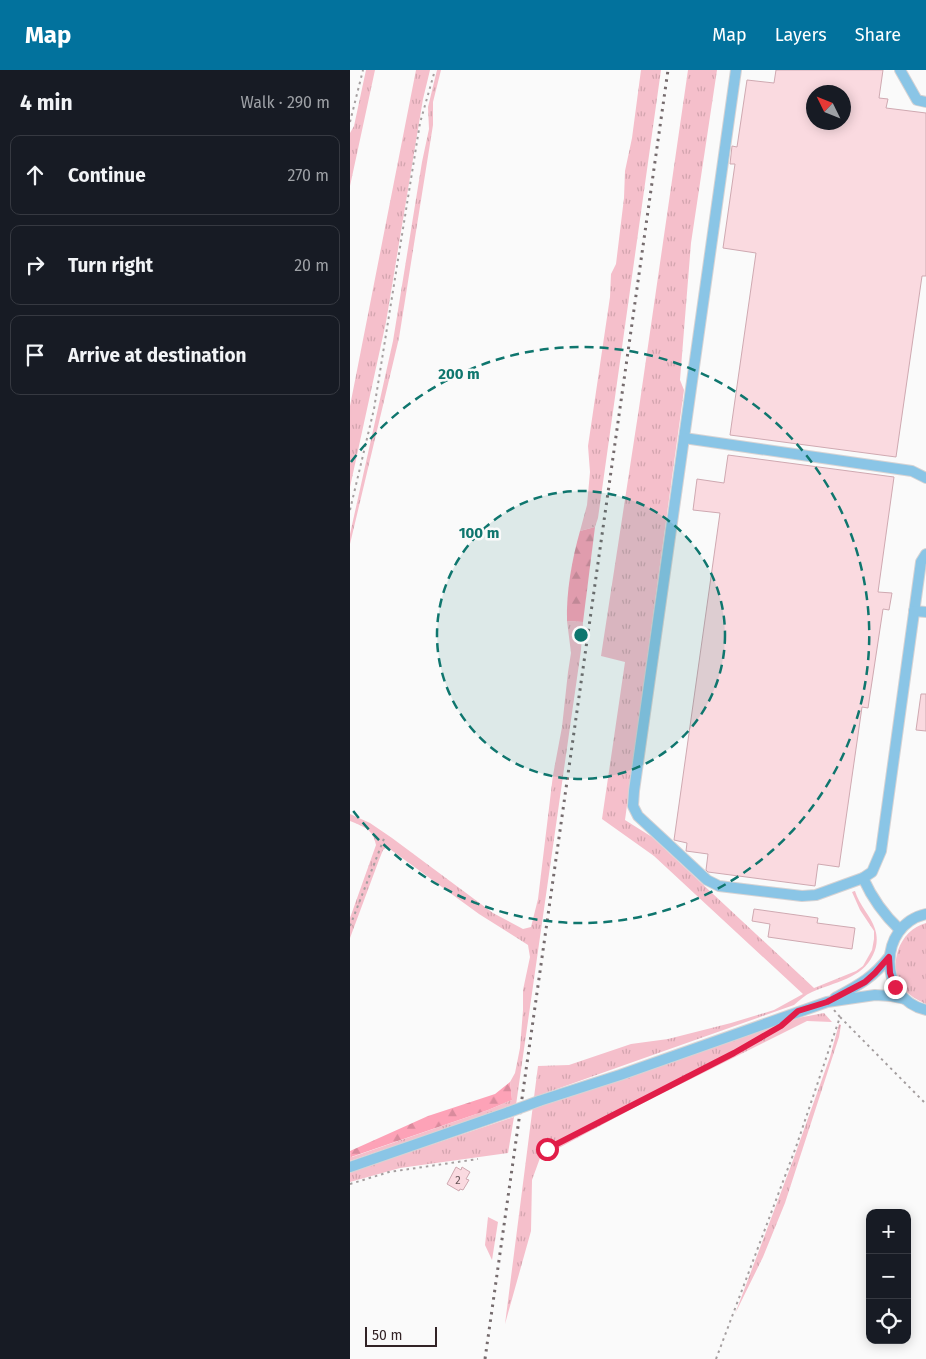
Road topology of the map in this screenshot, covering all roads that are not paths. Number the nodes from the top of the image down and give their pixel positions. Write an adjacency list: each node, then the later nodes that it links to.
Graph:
1 (736, 70): 4 (street)
2 (900, 70): 3 (street)
3 (926, 102)
4 (684, 438): 5 (street); 11 (street)
5 (926, 478)
6 (926, 554): 7 (street)
7 (918, 584): 8 (street); 9 (street)
8 (926, 592)
9 (914, 611): 10 (street); 11 (street)
10 (926, 612)
11 (862, 878): 13 (street)
12 (926, 914): 13 (street)
13 (900, 930): 14 (street)
14 (889, 957): 15 (street); 16 (street)
15 (905, 999): 16 (street); 17 (street)
16 (827, 1002): 18 (street, bridge)
17 (926, 1010)
18 (350, 1167)

